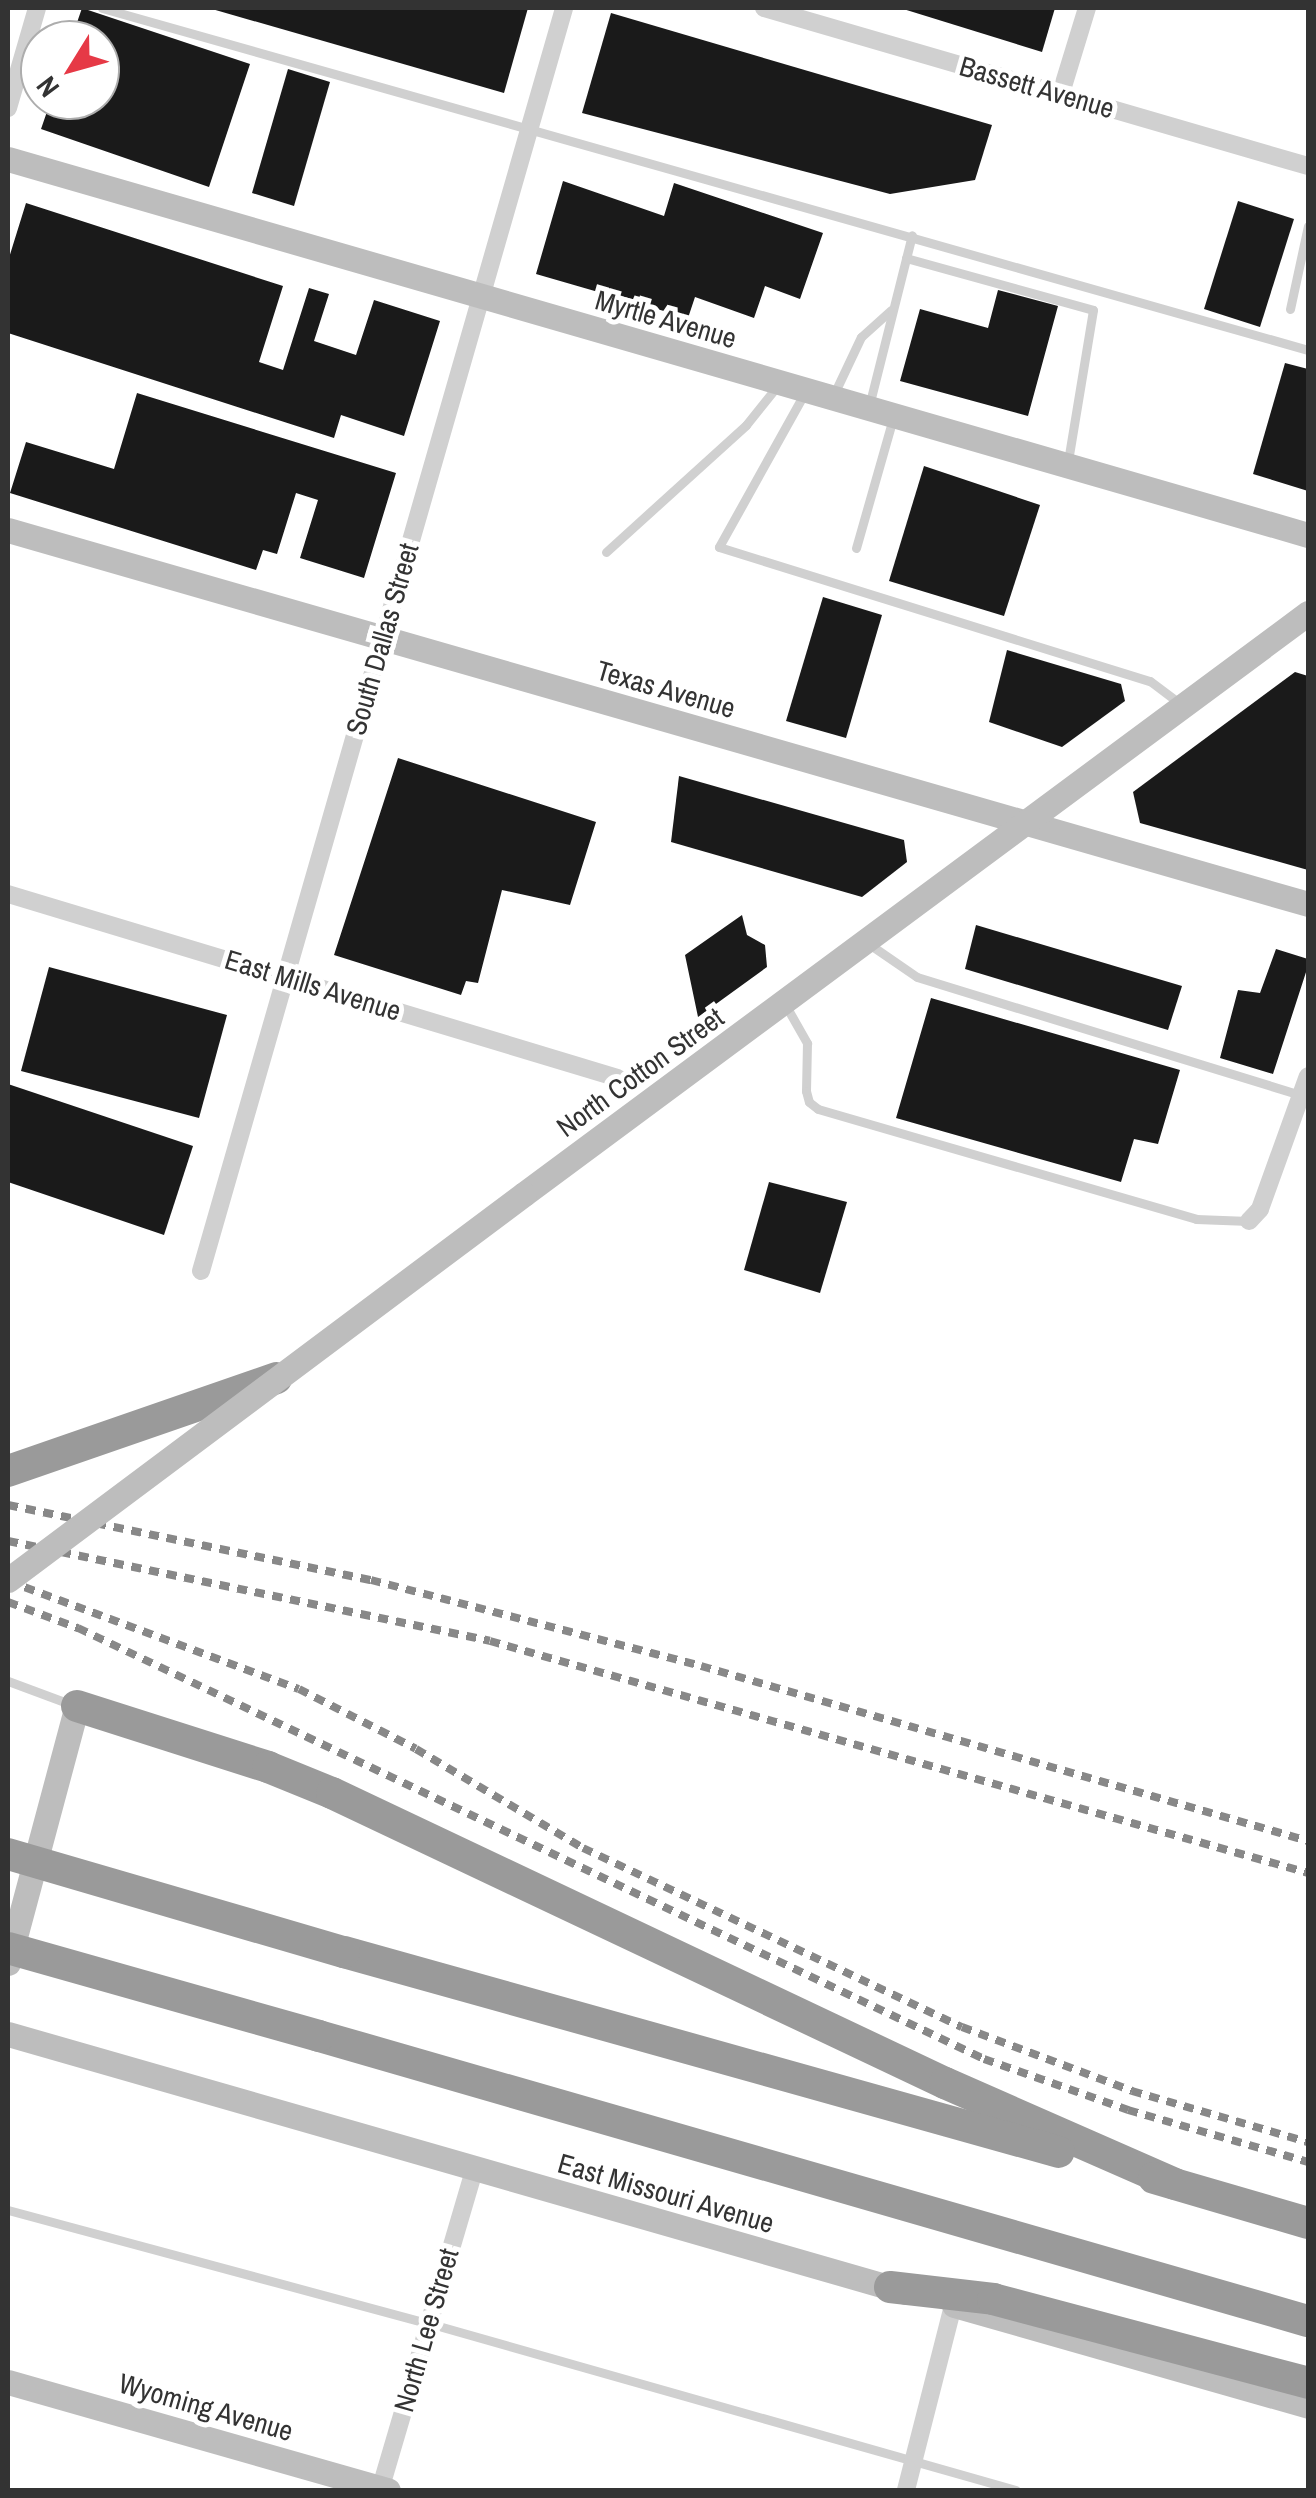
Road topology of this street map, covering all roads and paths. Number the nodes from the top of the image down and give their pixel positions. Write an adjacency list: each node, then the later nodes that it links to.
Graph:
1 (37, 8): 7 (street)
2 (102, 8): 8 (lane)
3 (564, 8): 8 (street, South Dallas Street)
4 (764, 8): 6 (street, Bassett Avenue)
5 (1087, 8): 6 (street)
6 (1060, 94): 10 (street, Bassett Avenue)
7 (8, 108)
8 (530, 126): 12 (lane); 14 (street, South Dallas Street)
9 (8, 159): 14 (main road, Myrtle Avenue)
10 (1308, 166)
11 (1308, 226): 16 (lane)
12 (912, 235): 13 (lane); 17 (lane)
13 (906, 258): 15 (lane); 22 (lane)
14 (482, 296): 18 (main road, Myrtle Avenue); 28 (street, South Dallas Street)
15 (894, 308): 20 (lane); 21 (lane)
16 (1290, 309)
17 (1308, 350)
18 (779, 383): 19 (main road, Myrtle Avenue); 26 (lane)
19 (806, 390): 20 (main road, Myrtle Avenue); 29 (lane)
20 (833, 397): 21 (main road, Myrtle Avenue)
21 (881, 412): 22 (main road, Myrtle Avenue); 25 (lane)
22 (1068, 465): 24 (main road, Myrtle Avenue)
23 (8, 530): 28 (main road, Texas Avenue)
24 (1308, 536)
25 (856, 548)
26 (606, 552)
27 (1308, 613): 29 (main road, North Cotton Street)
28 (383, 638): 30 (main road, Texas Avenue); 34 (street, South Dallas Street)
29 (1182, 706): 30 (main road, North Cotton Street)
30 (1024, 822): 32 (main road, Texas Avenue); 33 (main road, North Cotton Street)
31 (8, 894): 34 (street, East Mills Avenue)
32 (1308, 904)
33 (867, 943): 35 (main road, North Cotton Street); 38 (lane)
34 (285, 977): 37 (street, East Mills Avenue); 40 (street, South Dallas Street)
35 (784, 1004): 39 (lane); 41 (main road, North Cotton Street, bridge)
36 (1308, 1076): 38 (street)
37 (618, 1078)
38 (1304, 1096): 39 (street)
39 (1248, 1222)
40 (201, 1271)
41 (285, 1375): 42 (highway, bridge); 43 (main road, North Cotton Street, bridge)
42 (8, 1471)
43 (8, 1580)
44 (8, 1680): 45 (lane)
45 (77, 1706): 48 (main road); 51 (highway)
46 (8, 1854): 51 (highway, bridge)
47 (8, 1948): 56 (highway, bridge)
48 (8, 1963)
49 (8, 2034): 50 (main road, East Missouri Avenue)
50 (474, 2170): 54 (main road, East Missouri Avenue); 57 (street, North Lee Street)
51 (1175, 2184): 53 (highway)
52 (8, 2210): 57 (lane)
53 (1308, 2223)
54 (890, 2288): 55 (main road, East Missouri Avenue); 59 (highway)
55 (952, 2305): 60 (main road, East Missouri Avenue); 61 (street)
56 (1308, 2321)
57 (428, 2322): 61 (lane); 62 (street, North Lee Street)
58 (8, 2382): 62 (main road, Wyoming Avenue)
59 (1308, 2383)
60 (1308, 2406)
61 (915, 2462): 63 (street); 64 (lane)
62 (383, 2490)
63 (906, 2490)
64 (1016, 2490)

